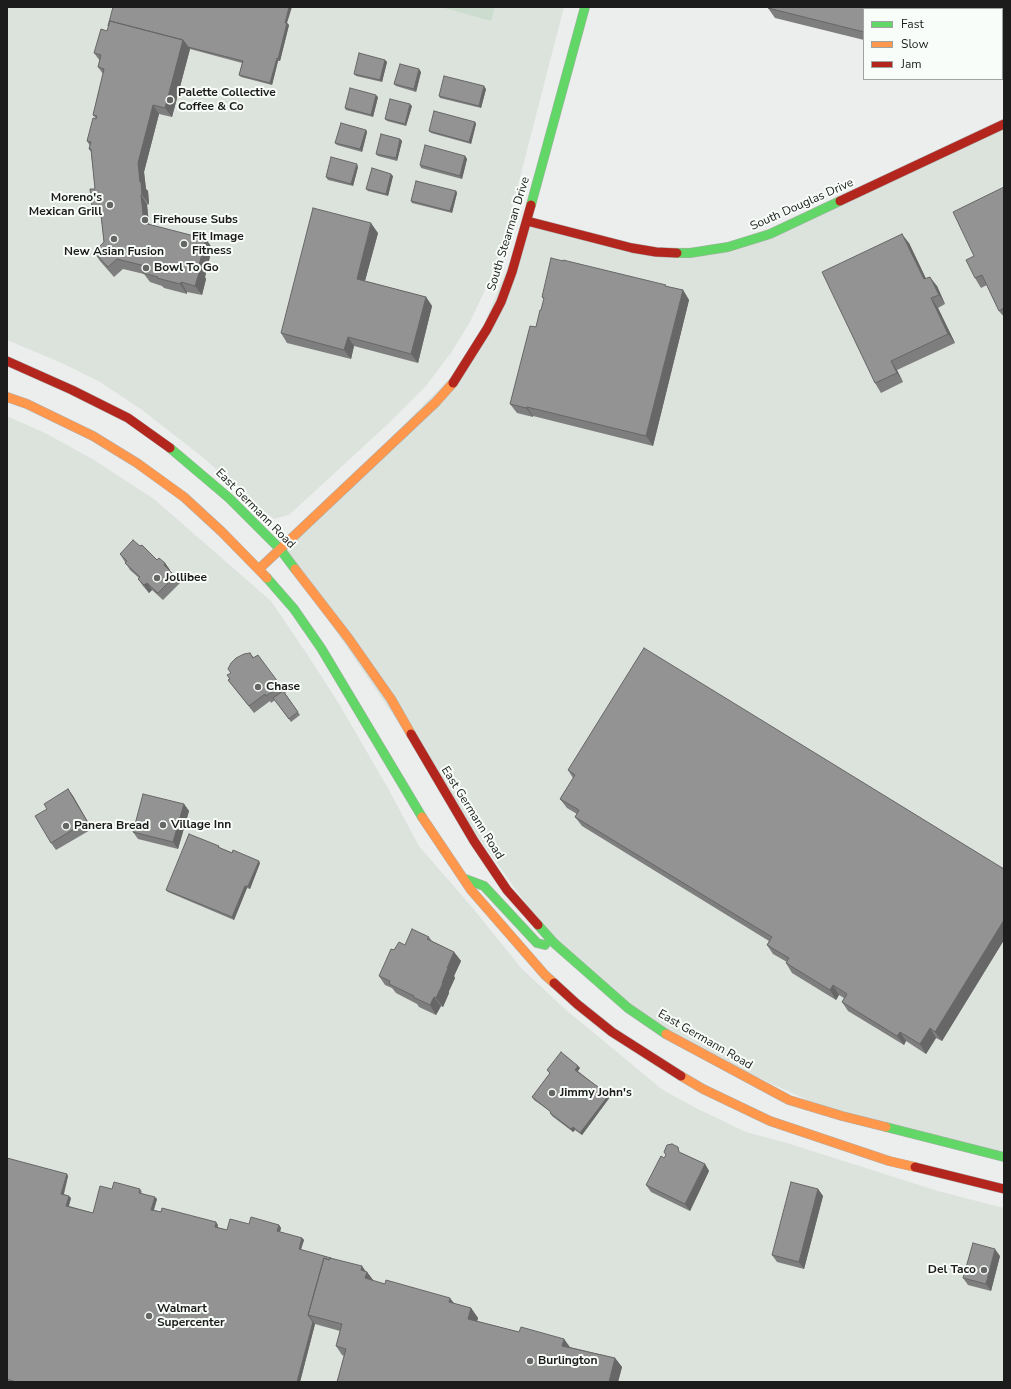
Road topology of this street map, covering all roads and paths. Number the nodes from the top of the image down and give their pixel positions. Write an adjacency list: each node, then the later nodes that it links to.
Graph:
1 (585, 7): 3 (main road, South Stearman Drive)
2 (1004, 124): 3 (main road, South Douglas Drive)
3 (527, 221): 6 (main road, South Stearman Drive)
4 (7, 360): 6 (main road, East Germann Road)
5 (7, 397): 7 (main road)
6 (280, 549): 7 (main road, South Stearman Drive); 9 (main road, East Germann Road)
7 (259, 569): 8 (main road)
8 (463, 879): 9 (main road); 11 (main road)
9 (560, 948): 10 (main road, East Germann Road)
10 (1004, 1157)
11 (1004, 1189)

